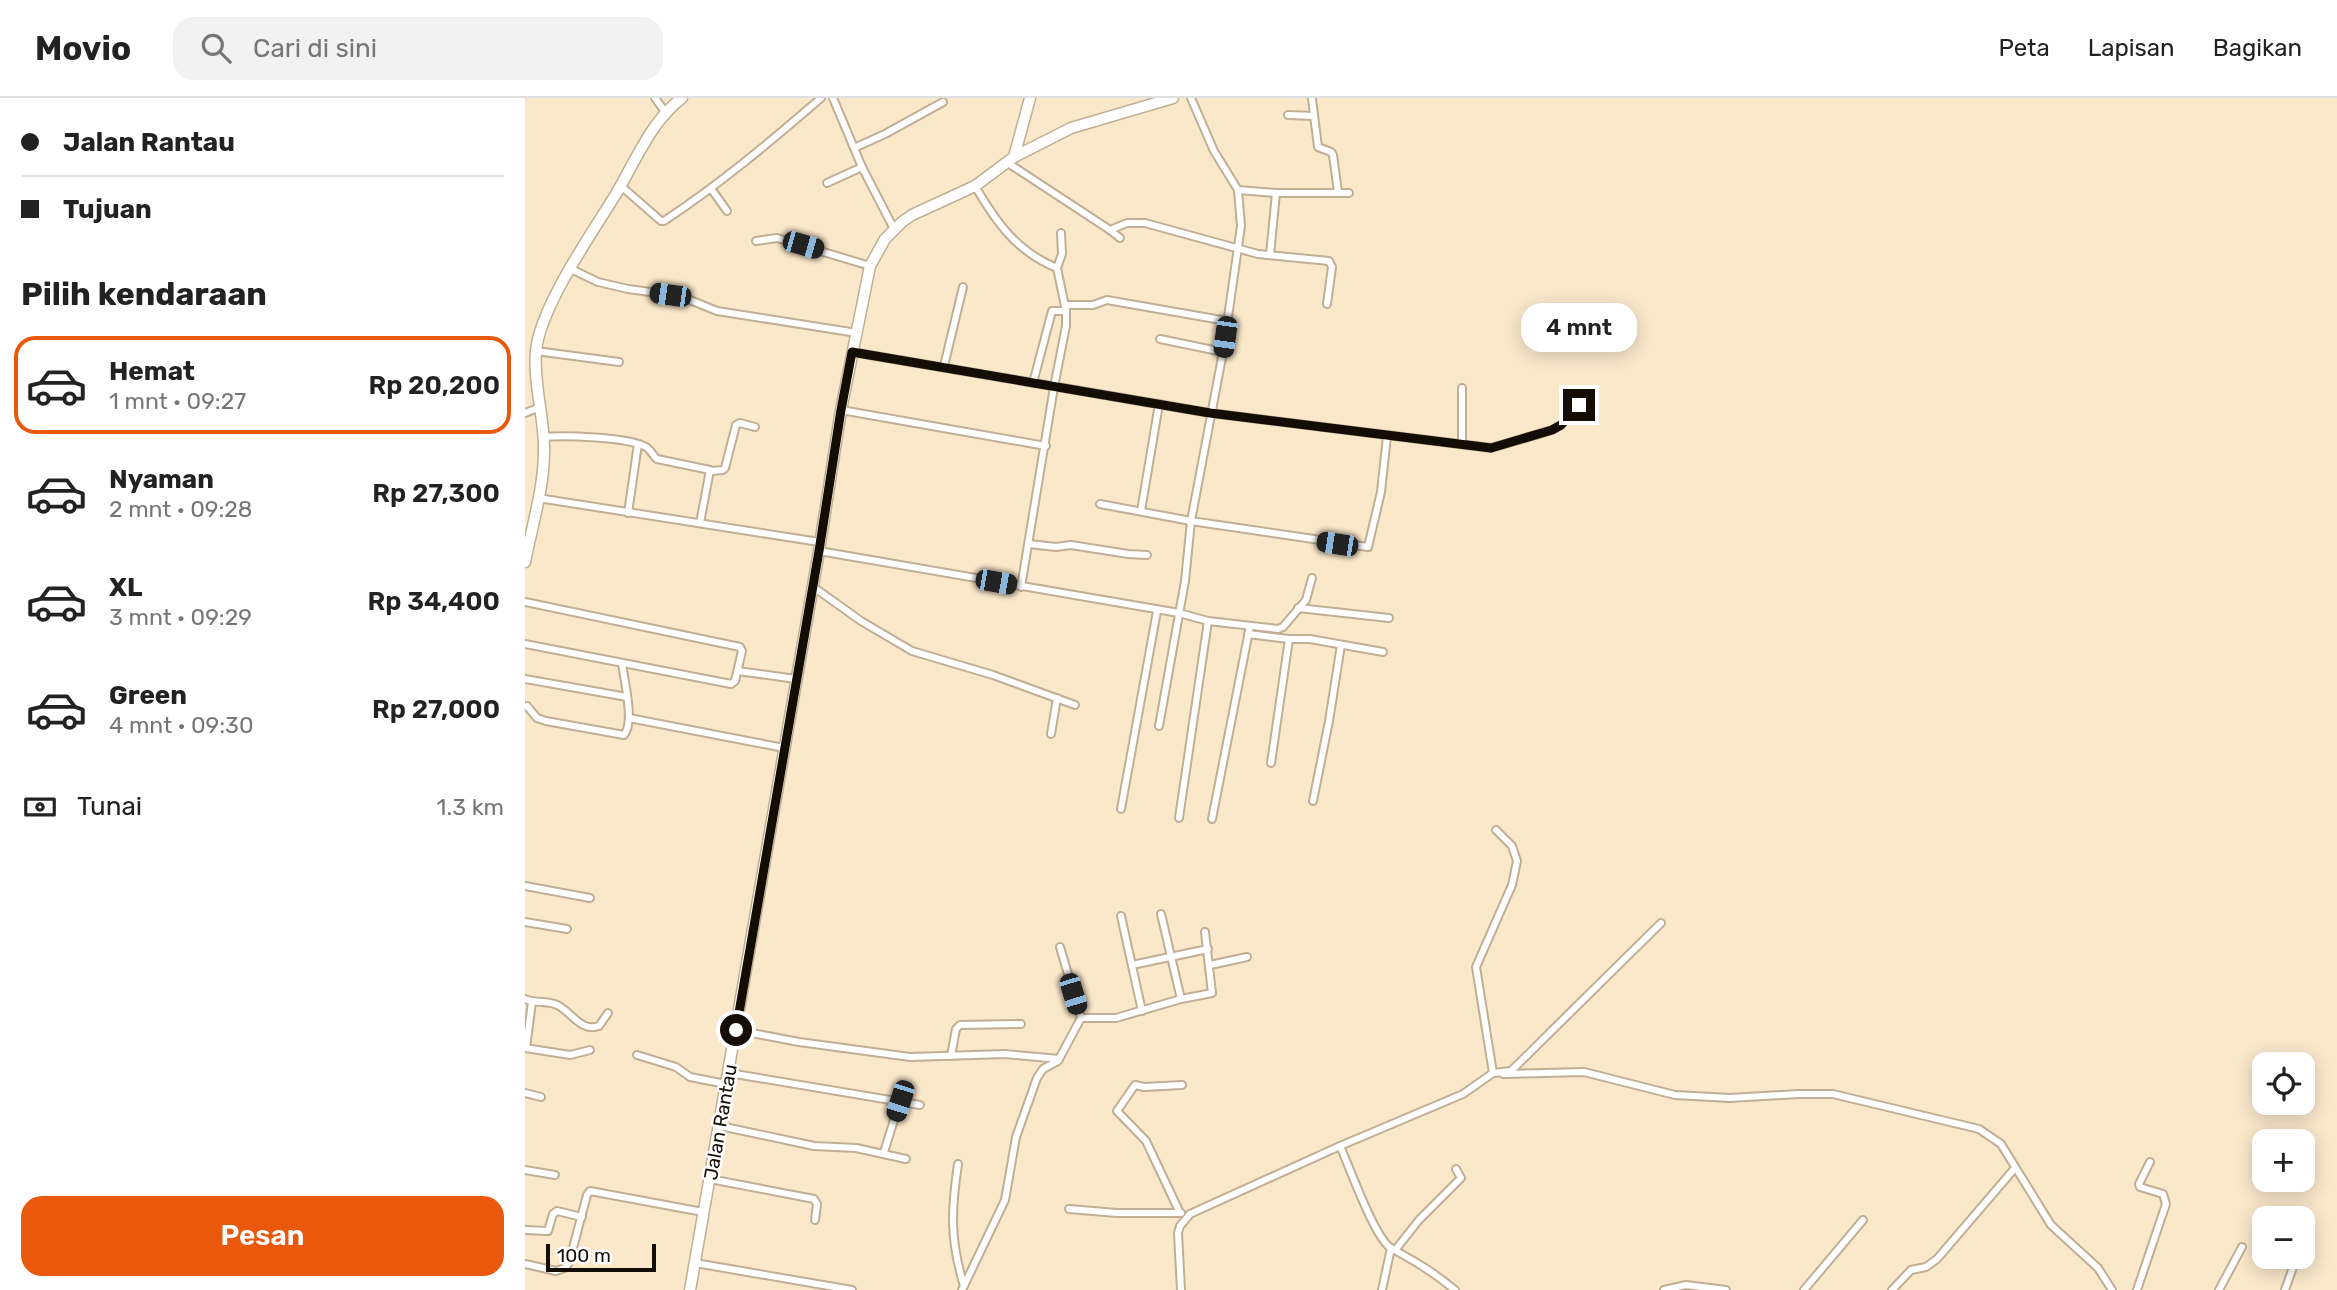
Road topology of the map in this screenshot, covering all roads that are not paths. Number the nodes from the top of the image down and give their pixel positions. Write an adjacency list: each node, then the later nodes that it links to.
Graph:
1 (655, 98): 10 (street)
2 (682, 98): 10 (main road)
3 (821, 98): 19 (street)
4 (833, 98): 13 (street)
5 (1030, 98): 14 (main road)
6 (1173, 98): 14 (main road)
7 (1191, 98): 20 (street)
8 (1312, 99): 12 (street)
9 (943, 102): 13 (street)
10 (666, 113): 17 (main road)
11 (1288, 115): 12 (street)
12 (1314, 116): 21 (street)
13 (854, 148): 15 (street)
14 (1011, 160): 18 (main road); 26 (street)
15 (862, 167): 16 (street); 25 (street)
16 (827, 183)
17 (621, 186): 19 (street); 33 (main road)
18 (975, 186): 25 (main road); 34 (street)
19 (712, 190): 24 (street)
20 (1238, 190): 22 (street); 30 (street)
21 (1338, 192): 22 (street); 23 (street)
22 (1276, 193): 31 (street)
23 (1349, 193)
24 (727, 211)
25 (894, 229): 32 (main road)
26 (1109, 230): 28 (street); 30 (street)
27 (1061, 233): 34 (street)
28 (1120, 238)
29 (756, 241): 32 (street)
30 (1238, 250): 31 (street); 38 (street)
31 (1270, 255): 36 (street)
32 (870, 266): 39 (main road, Jalan Rantau)
33 (571, 268): 39 (street); 41 (main road)
34 (1057, 268): 37 (street)
35 (963, 287): 45 (street)
36 (1327, 304)
37 (1066, 308): 38 (street); 46 (street); 47 (street)
38 (1227, 321): 43 (street)
39 (857, 333): 42 (main road, Jalan Rantau)
40 (1160, 339): 43 (street)
41 (536, 351): 44 (street); 51 (main road)
42 (852, 352): 45 (street); 52 (main road, Jalan Rantau)
43 (1223, 352): 54 (street)
44 (618, 362)
45 (944, 366): 46 (street)
46 (1033, 383): 47 (street)
47 (1054, 387): 49 (street); 60 (street)
48 (1462, 388): 58 (street)
49 (1159, 405): 54 (street); 64 (street)
50 (1579, 405): 58 (street)
51 (538, 408): 53 (street); 57 (main road)
52 (841, 410): 60 (street); 69 (main road, Jalan Rantau)
53 (525, 413)
54 (1210, 413): 56 (street); 66 (street)
55 (755, 427): 61 (street)
56 (1387, 436): 58 (street); 66 (street)
57 (543, 437): 59 (street); 62 (main road)
58 (1462, 443)
59 (638, 444): 61 (street); 65 (street)
60 (1046, 446): 68 (street)
61 (711, 471): 67 (street)
62 (538, 498): 65 (street); 71 (main road)
63 (1100, 504): 64 (street)
64 (1141, 511): 66 (street)
65 (628, 513): 67 (street)
66 (1191, 521): 78 (street)
67 (700, 523): 69 (street)
68 (1029, 544): 70 (street); 74 (street)
69 (819, 547): 73 (main road, Jalan Rantau); 74 (street)
70 (1147, 555)
71 (525, 562)
72 (1312, 578): 76 (street)
73 (812, 586): 90 (main road, Jalan Rantau); 92 (street)
74 (1021, 587): 77 (street)
75 (525, 602): 88 (street)
76 (1297, 608): 79 (street); 81 (street)
77 (1157, 611): 78 (street); 101 (street)
78 (1179, 613): 80 (street); 96 (street)
79 (1389, 618)
80 (1208, 621): 81 (street); 102 (street)
81 (1250, 626): 82 (street)
82 (1248, 634): 83 (street); 103 (street)
83 (1289, 639): 85 (street); 99 (street)
84 (525, 644): 87 (street)
85 (1341, 645): 86 (street); 100 (street)
86 (1383, 652)
87 (622, 663): 88 (street); 91 (street)
88 (738, 671): 90 (street)
89 (525, 679): 91 (street)
90 (796, 679): 98 (main road, Jalan Rantau)
91 (627, 697): 95 (street)
92 (1058, 698): 93 (street); 97 (street)
93 (1075, 705)
94 (527, 706): 95 (street)
95 (629, 718): 98 (street)
96 (1159, 726)
97 (1051, 734)
98 (784, 748): 125 (main road, Jalan Rantau)
99 (1271, 763)
100 (1313, 801)
101 (1121, 809)
102 (1179, 818)
103 (1212, 819)
104 (1496, 830): 132 (street)
105 (525, 886): 106 (street)
106 (590, 898)
107 (1161, 914): 115 (street)
108 (1121, 916): 117 (street)
109 (525, 922): 111 (street)
110 (1661, 923): 133 (street)
111 (567, 929)
112 (1205, 932): 114 (street)
113 (1059, 947): 123 (street)
114 (1208, 949): 115 (street); 118 (street)
115 (1171, 957): 117 (street); 119 (street)
116 (1247, 957): 118 (street)
117 (1132, 965): 121 (street)
118 (1210, 965): 119 (street)
119 (1181, 999): 121 (street)
120 (529, 1001): 122 (street); 126 (street)
121 (1142, 1011): 123 (street)
122 (608, 1013)
123 (1080, 1018): 130 (street)
124 (1021, 1024): 129 (street)
125 (736, 1030): 129 (street); 131 (main road, Jalan Rantau)
126 (526, 1048): 127 (street)
127 (590, 1050)
128 (638, 1055): 134 (street)
129 (951, 1056): 130 (street)
130 (1059, 1059): 164 (street)
131 (729, 1073): 134 (main road, Jalan Rantau); 138 (street)
132 (1493, 1073): 133 (street); 141 (street)
133 (1503, 1074): 146 (street)
134 (726, 1084): 140 (main road, Jalan Rantau)
135 (1182, 1085): 153 (street)
136 (525, 1093): 137 (street)
137 (541, 1097)
138 (900, 1101): 139 (street); 142 (street)
139 (920, 1105)
140 (720, 1126): 142 (street); 150 (main road, Jalan Rantau)
141 (1340, 1146): 157 (street); 160 (street)
142 (884, 1152): 143 (street)
143 (906, 1158)
144 (2150, 1163): 175 (street)
145 (958, 1164): 164 (street)
146 (2015, 1168): 173 (street); 174 (street)
147 (1457, 1169): 160 (street)
148 (525, 1170): 149 (street)
149 (555, 1175)
150 (710, 1180): 152 (main road, Jalan Rantau); 155 (street)
151 (1069, 1209): 153 (street)
152 (703, 1212): 154 (street); 161 (main road, Jalan Rantau)
153 (1180, 1213): 157 (street)
154 (582, 1217): 158 (street); 162 (street)
155 (815, 1220)
156 (1863, 1220): 172 (street)
157 (1183, 1221): 167 (street)
158 (525, 1230)
159 (2242, 1247): 176 (street)
160 (1394, 1249): 168 (street); 169 (street)
161 (695, 1263): 165 (main road, Jalan Rantau); 166 (street)
162 (525, 1264)
163 (2292, 1269): 177 (street)
164 (963, 1288)
165 (690, 1290)
166 (852, 1290)
167 (1181, 1290)
168 (1382, 1290)
169 (1455, 1290)
170 (1664, 1290): 171 (street)
171 (1726, 1290)
172 (1804, 1290)
173 (1892, 1290)
174 (2112, 1290)
175 (2137, 1290)
176 (2219, 1290)
177 (2285, 1290)

